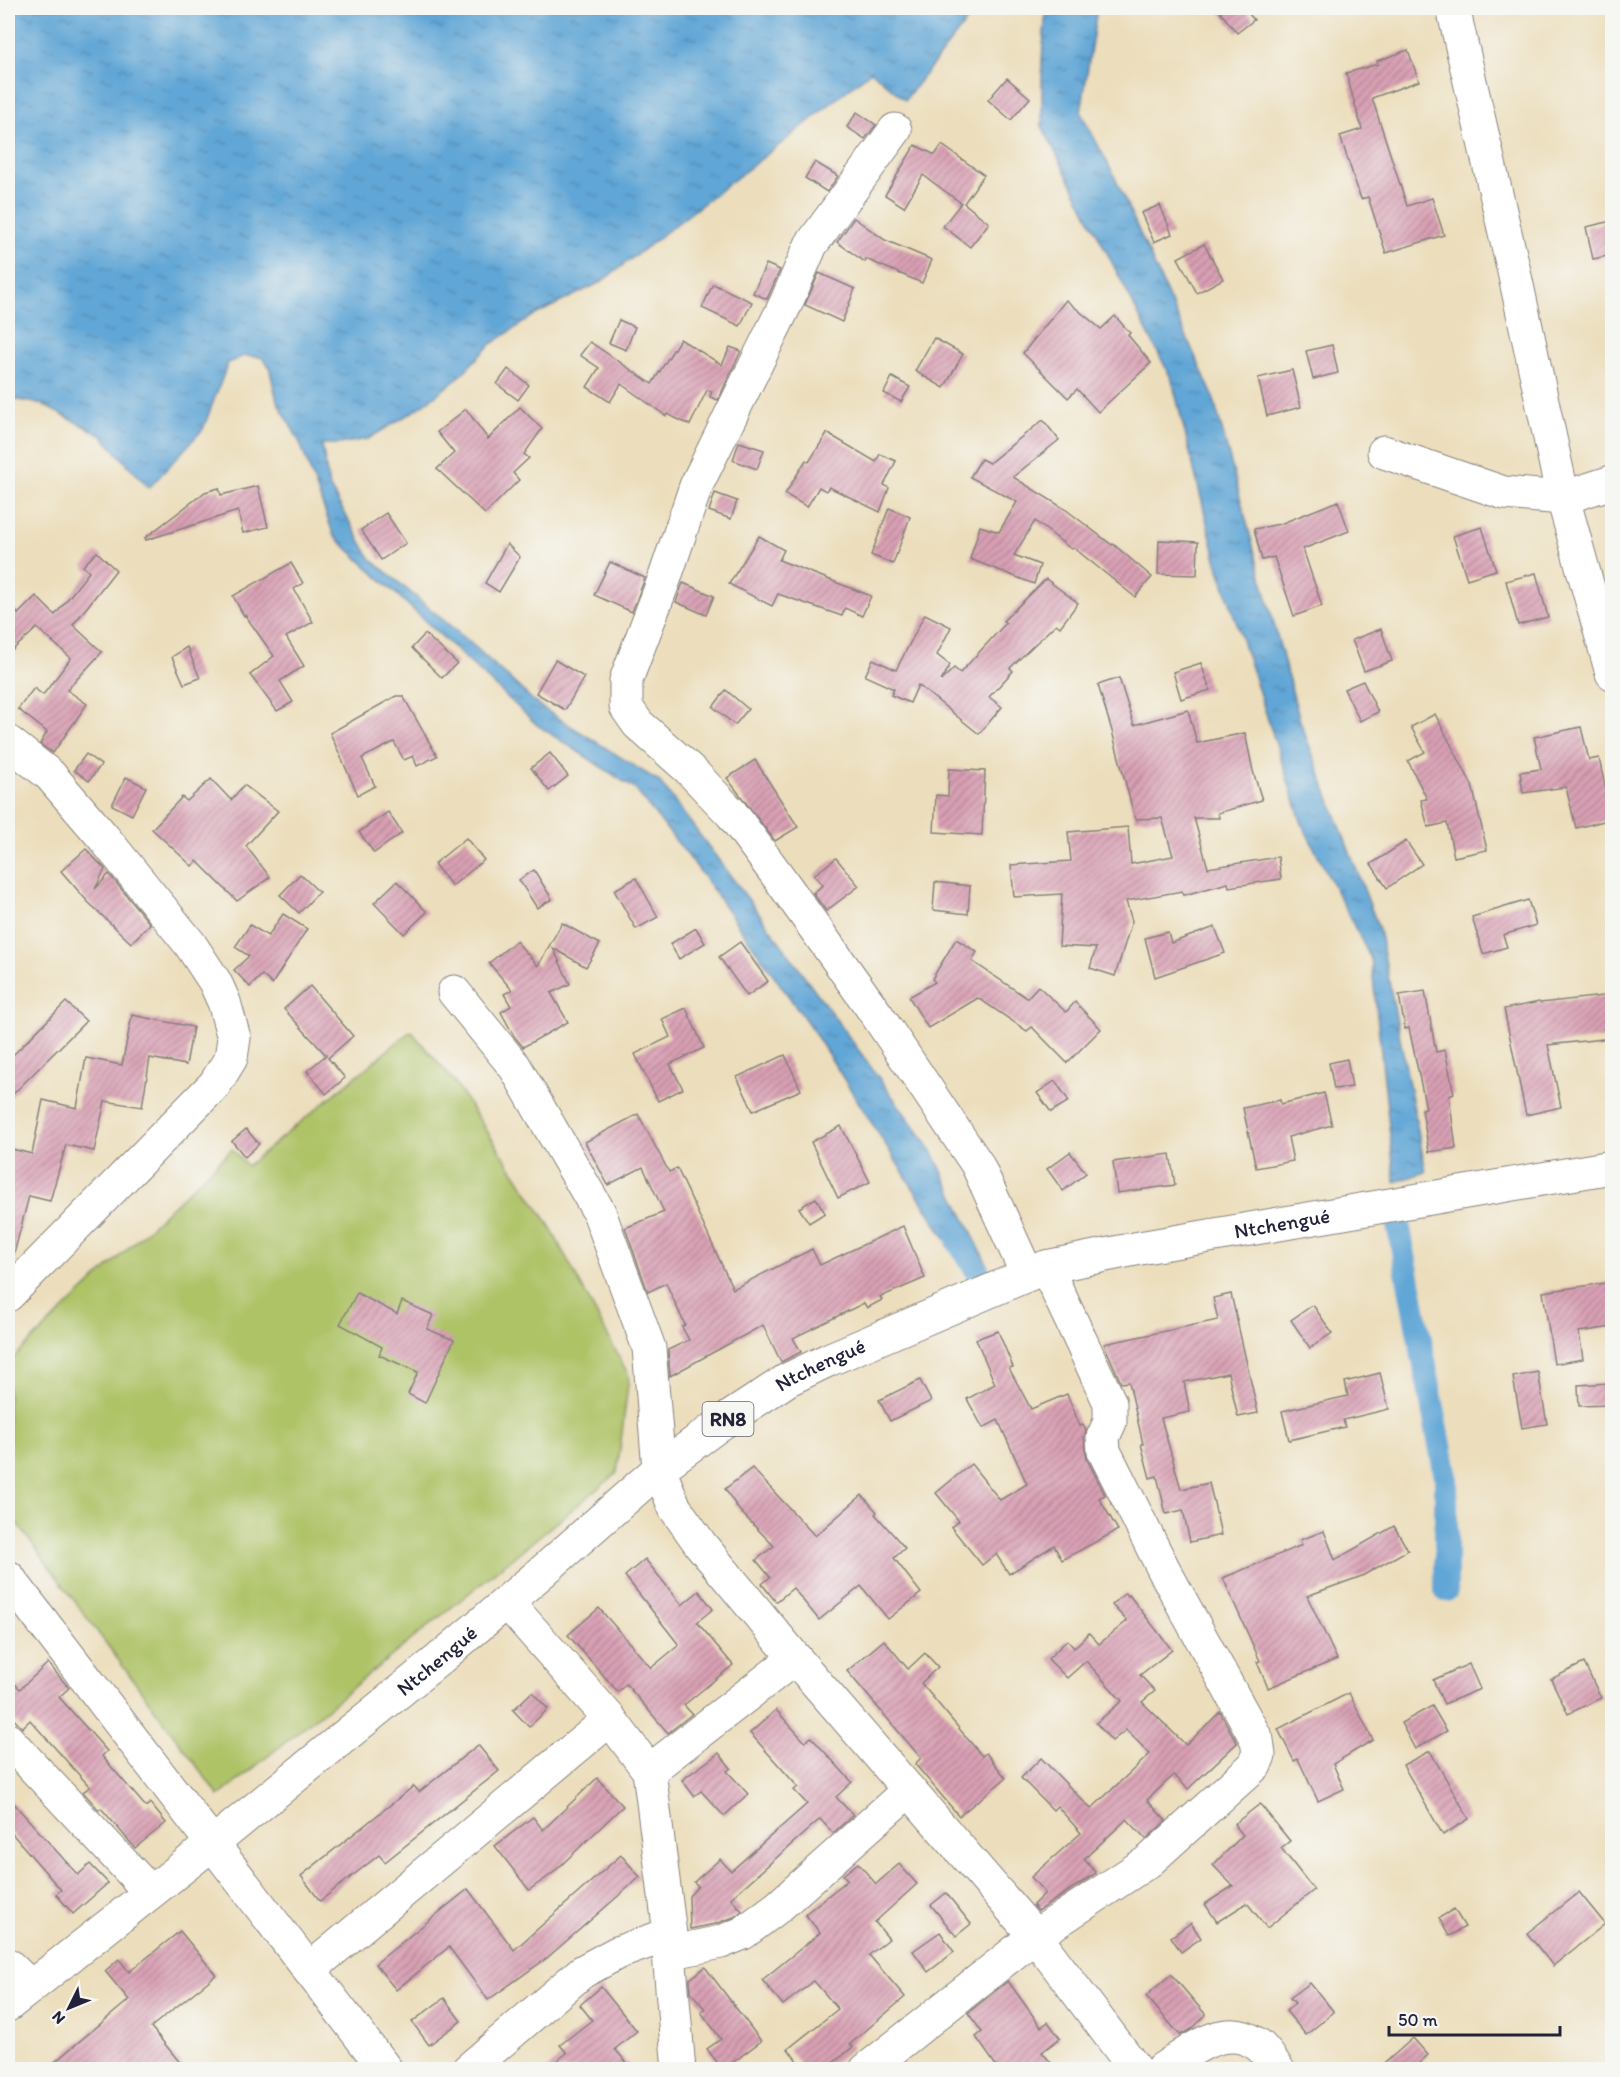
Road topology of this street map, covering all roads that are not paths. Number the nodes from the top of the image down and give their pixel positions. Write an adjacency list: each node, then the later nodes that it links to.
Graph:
1 (1454, 8): 5 (street)
2 (895, 130): 10 (street)
3 (1384, 452): 5 (street)
4 (1612, 482): 5 (street)
5 (1563, 498): 6 (street)
6 (1612, 673)
7 (8, 742): 11 (street)
8 (454, 992): 12 (street)
9 (1612, 1167): 10 (street, Ntchengué / RN8)
10 (1037, 1270): 12 (street, Ntchengué / RN8); 22 (street)
11 (8, 1295)
12 (659, 1469): 14 (street, Ntchengué / RN8); 15 (street)
13 (8, 1577): 20 (street)
14 (507, 1602): 16 (street); 20 (street, Ntchengué / RN8)
15 (795, 1658): 18 (street); 19 (street)
16 (610, 1719): 18 (street); 25 (street)
17 (8, 1740): 21 (street)
18 (649, 1771): 23 (street)
19 (909, 1790): 22 (street); 23 (street)
20 (212, 1844): 21 (street, Ntchengué / RN8); 25 (street)
21 (150, 1892): 26 (street, Ntchengué / RN8)
22 (1035, 1936): 30 (street); 31 (street)
23 (670, 1943): 28 (street); 29 (street)
24 (8, 1965): 26 (street)
25 (309, 1970): 27 (street)
26 (19, 1996)
27 (386, 2070)
28 (468, 2070)
29 (679, 2070)
30 (866, 2070)
31 (1136, 2070)
32 (1161, 2070): 33 (street)
33 (1278, 2070)

